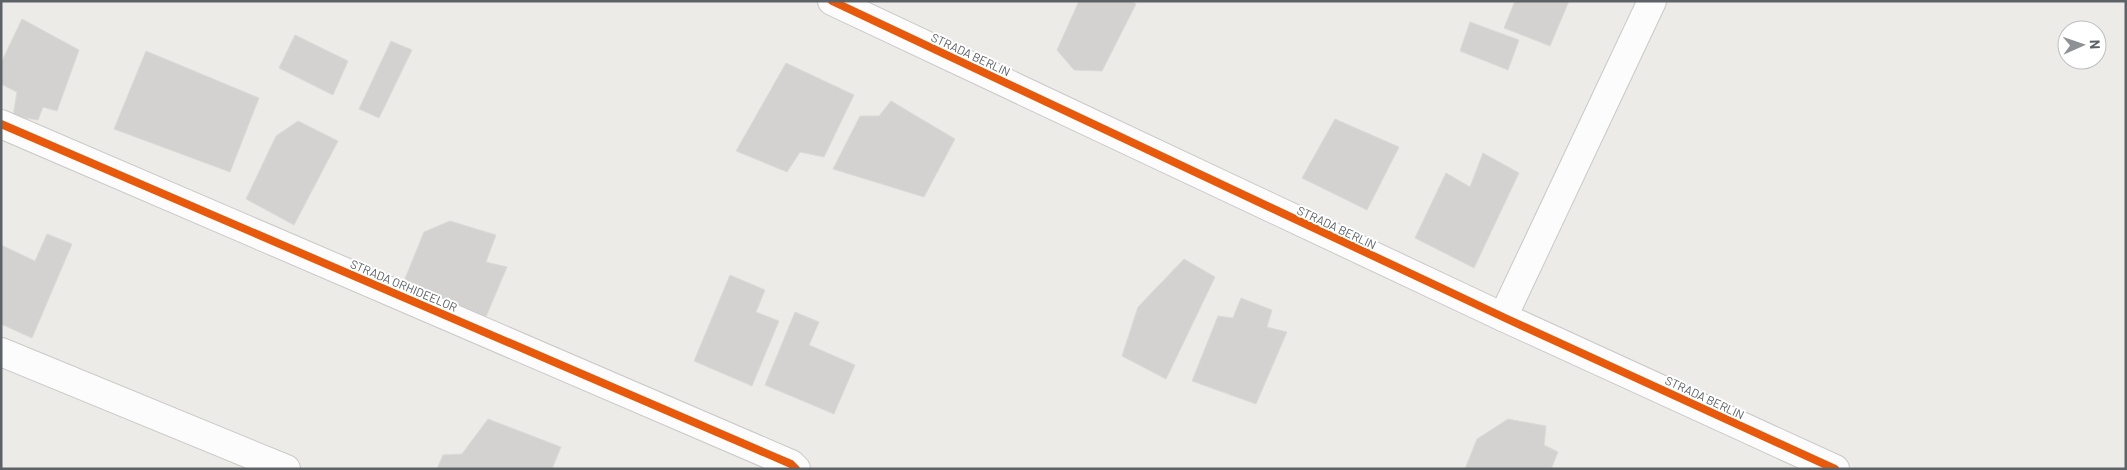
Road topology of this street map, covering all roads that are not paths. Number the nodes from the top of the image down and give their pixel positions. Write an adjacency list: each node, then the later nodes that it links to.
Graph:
1 (832, 1): 4 (street, STRADA BERLIN)
2 (1652, 1): 4 (street)
3 (1, 124): 7 (street, STRADA ORHIDEELOR)
4 (1503, 317): 8 (street, STRADA BERLIN)
5 (1, 352): 6 (street)
6 (286, 469)
7 (796, 469)
8 (1835, 469)

